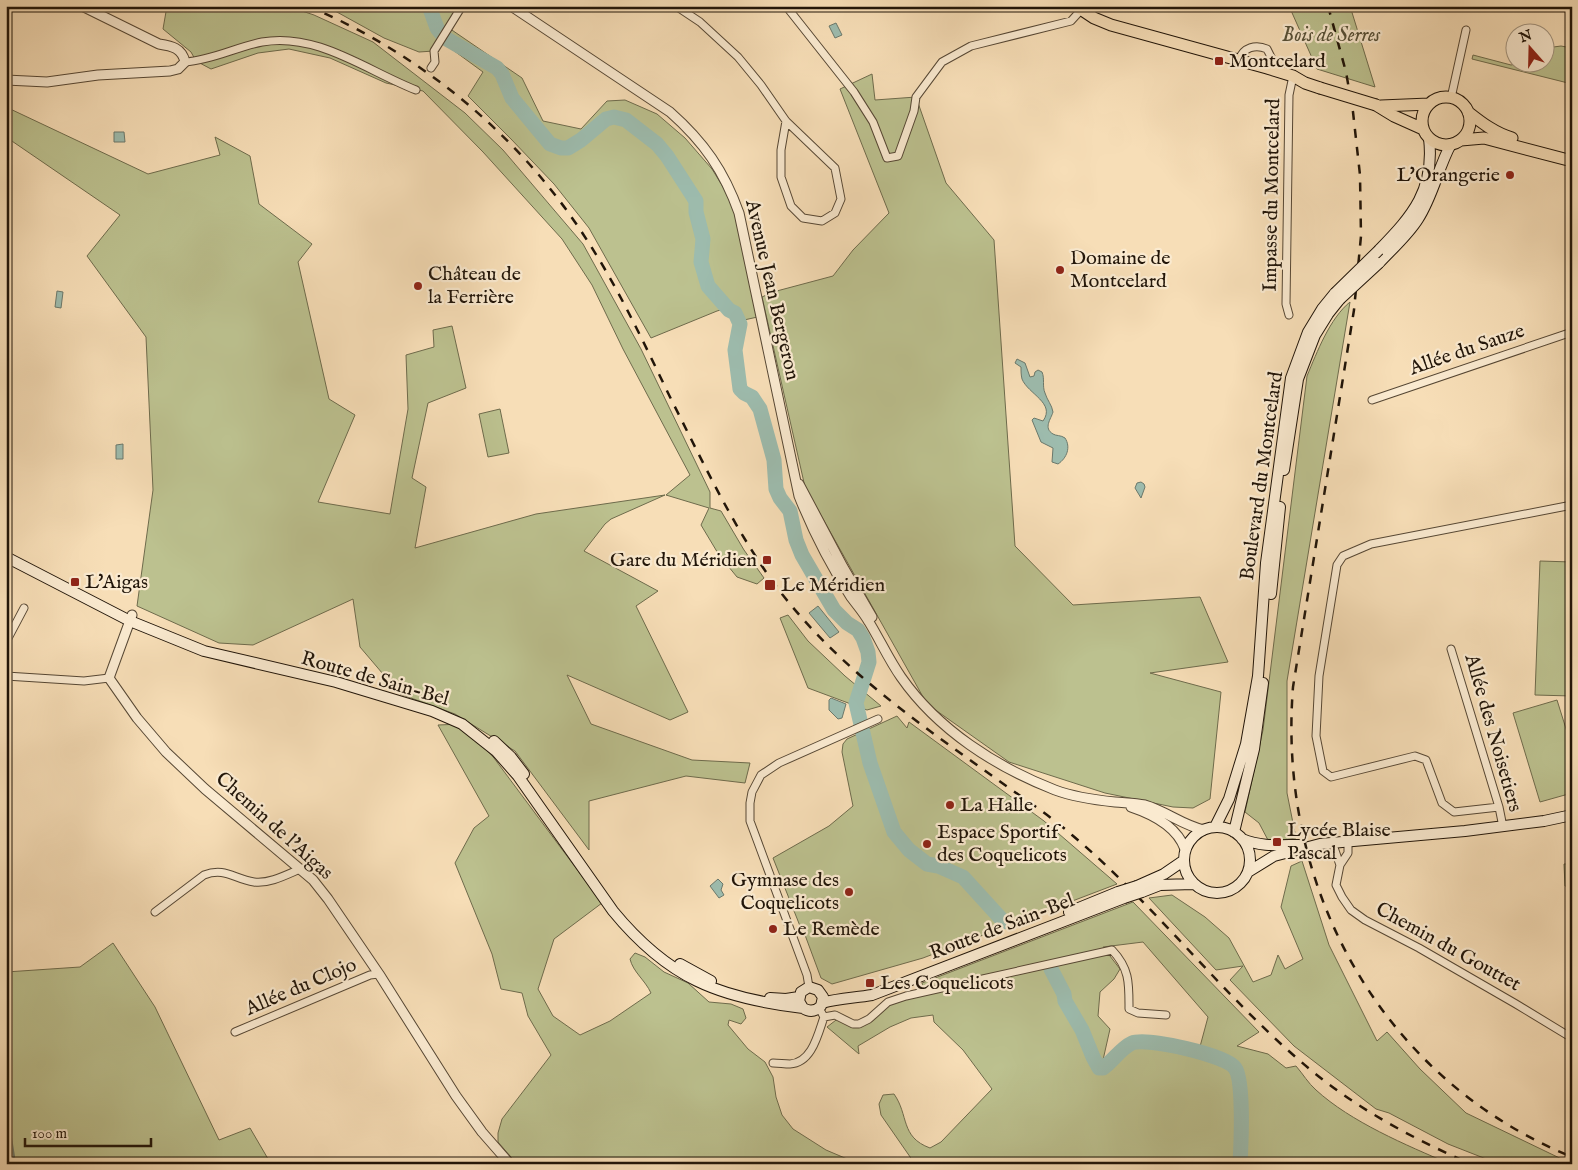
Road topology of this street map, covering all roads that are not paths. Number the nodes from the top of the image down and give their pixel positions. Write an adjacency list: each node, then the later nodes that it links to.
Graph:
1 (82, 6): 9 (street)
2 (462, 6): 10 (street)
3 (511, 6): 37 (street, Avenue Jean Bergeron)
4 (676, 6): 19 (street)
5 (786, 6): 6 (street)
6 (1078, 8): 8 (main road)
7 (1466, 30): 15 (street)
8 (1239, 60): 11 (main road); 11 (street)
9 (185, 62): 13 (street); 14 (street)
10 (431, 68)
11 (1275, 70): 12 (main road)
12 (1295, 79): 17 (main road, bridge); 25 (street, Impasse du Montcelard)
13 (6, 80)
14 (416, 90)
15 (1451, 98): 16 (main road); 18 (main road)
16 (1429, 104): 17 (main road); 20 (main road)
17 (1379, 105): 20 (main road)
18 (1468, 112): 21 (main road); 22 (main road)
19 (786, 121): 19 (street)
20 (1426, 134): 21 (main road); 24 (main road, Boulevard du Montcelard, bridge)
21 (1456, 142): 23 (main road); 24 (main road, Boulevard du Montcelard, bridge)
22 (1572, 155)
23 (1572, 161)
24 (1337, 296): 40 (main road, Boulevard du Montcelard); 43 (main road, Boulevard du Montcelard)
25 (1289, 315)
26 (1572, 332): 27 (street, Allée du Sauze)
27 (1372, 400)
28 (1572, 505): 38 (street)
29 (6, 557): 31 (main road, Route de Sain-Bel)
30 (24, 608): 32 (street)
31 (131, 618): 35 (street); 58 (main road, Route de Sain-Bel); 60 (main road, Route de Sain-Bel)
32 (6, 642)
33 (1451, 649): 38 (street, Allée des Noisetiers)
34 (6, 676): 35 (street)
35 (109, 678): 51 (street, Chemin de l'Aigas)
36 (878, 719): 57 (street)
37 (1114, 802): 42 (street, Avenue Jean Bergeron); 48 (street, Avenue Jean Bergeron)
38 (1499, 807): 41 (street, Allée des Noisetiers)
39 (1572, 815): 41 (main road)
40 (1215, 827): 42 (main road); 43 (main road)
41 (1503, 827): 45 (main road)
42 (1204, 830): 48 (main road)
43 (1234, 832): 44 (main road)
44 (1242, 839): 47 (main road); 52 (main road)
45 (1348, 840): 46 (main road); 50 (street, Chemin du Gouttet)
46 (1332, 842): 47 (main road); 50 (street, Chemin du Gouttet)
47 (1320, 844): 52 (main road)
48 (1185, 850): 49 (main road)
49 (1184, 861): 53 (main road); 54 (main road, Route de Sain-Bel)
50 (1340, 865): 63 (street, Chemin du Gouttet)
51 (300, 869): 55 (street); 56 (street, Chemin de l'Aigas)
52 (1248, 872): 53 (main road)
53 (1193, 884): 54 (main road, Route de Sain-Bel)
54 (1140, 889): 59 (main road, Route de Sain-Bel, bridge)
55 (155, 912)
56 (379, 974): 62 (street, Allée du Clojo); 65 (street, Chemin de l'Aigas)
57 (809, 988): 58 (main road); 59 (main road)
58 (799, 997): 60 (main road)
59 (821, 1005): 60 (main road); 61 (street); 64 (street)
60 (803, 1008)
61 (1166, 1015)
62 (235, 1032)
63 (1572, 1038)
64 (773, 1063)
65 (510, 1164)

